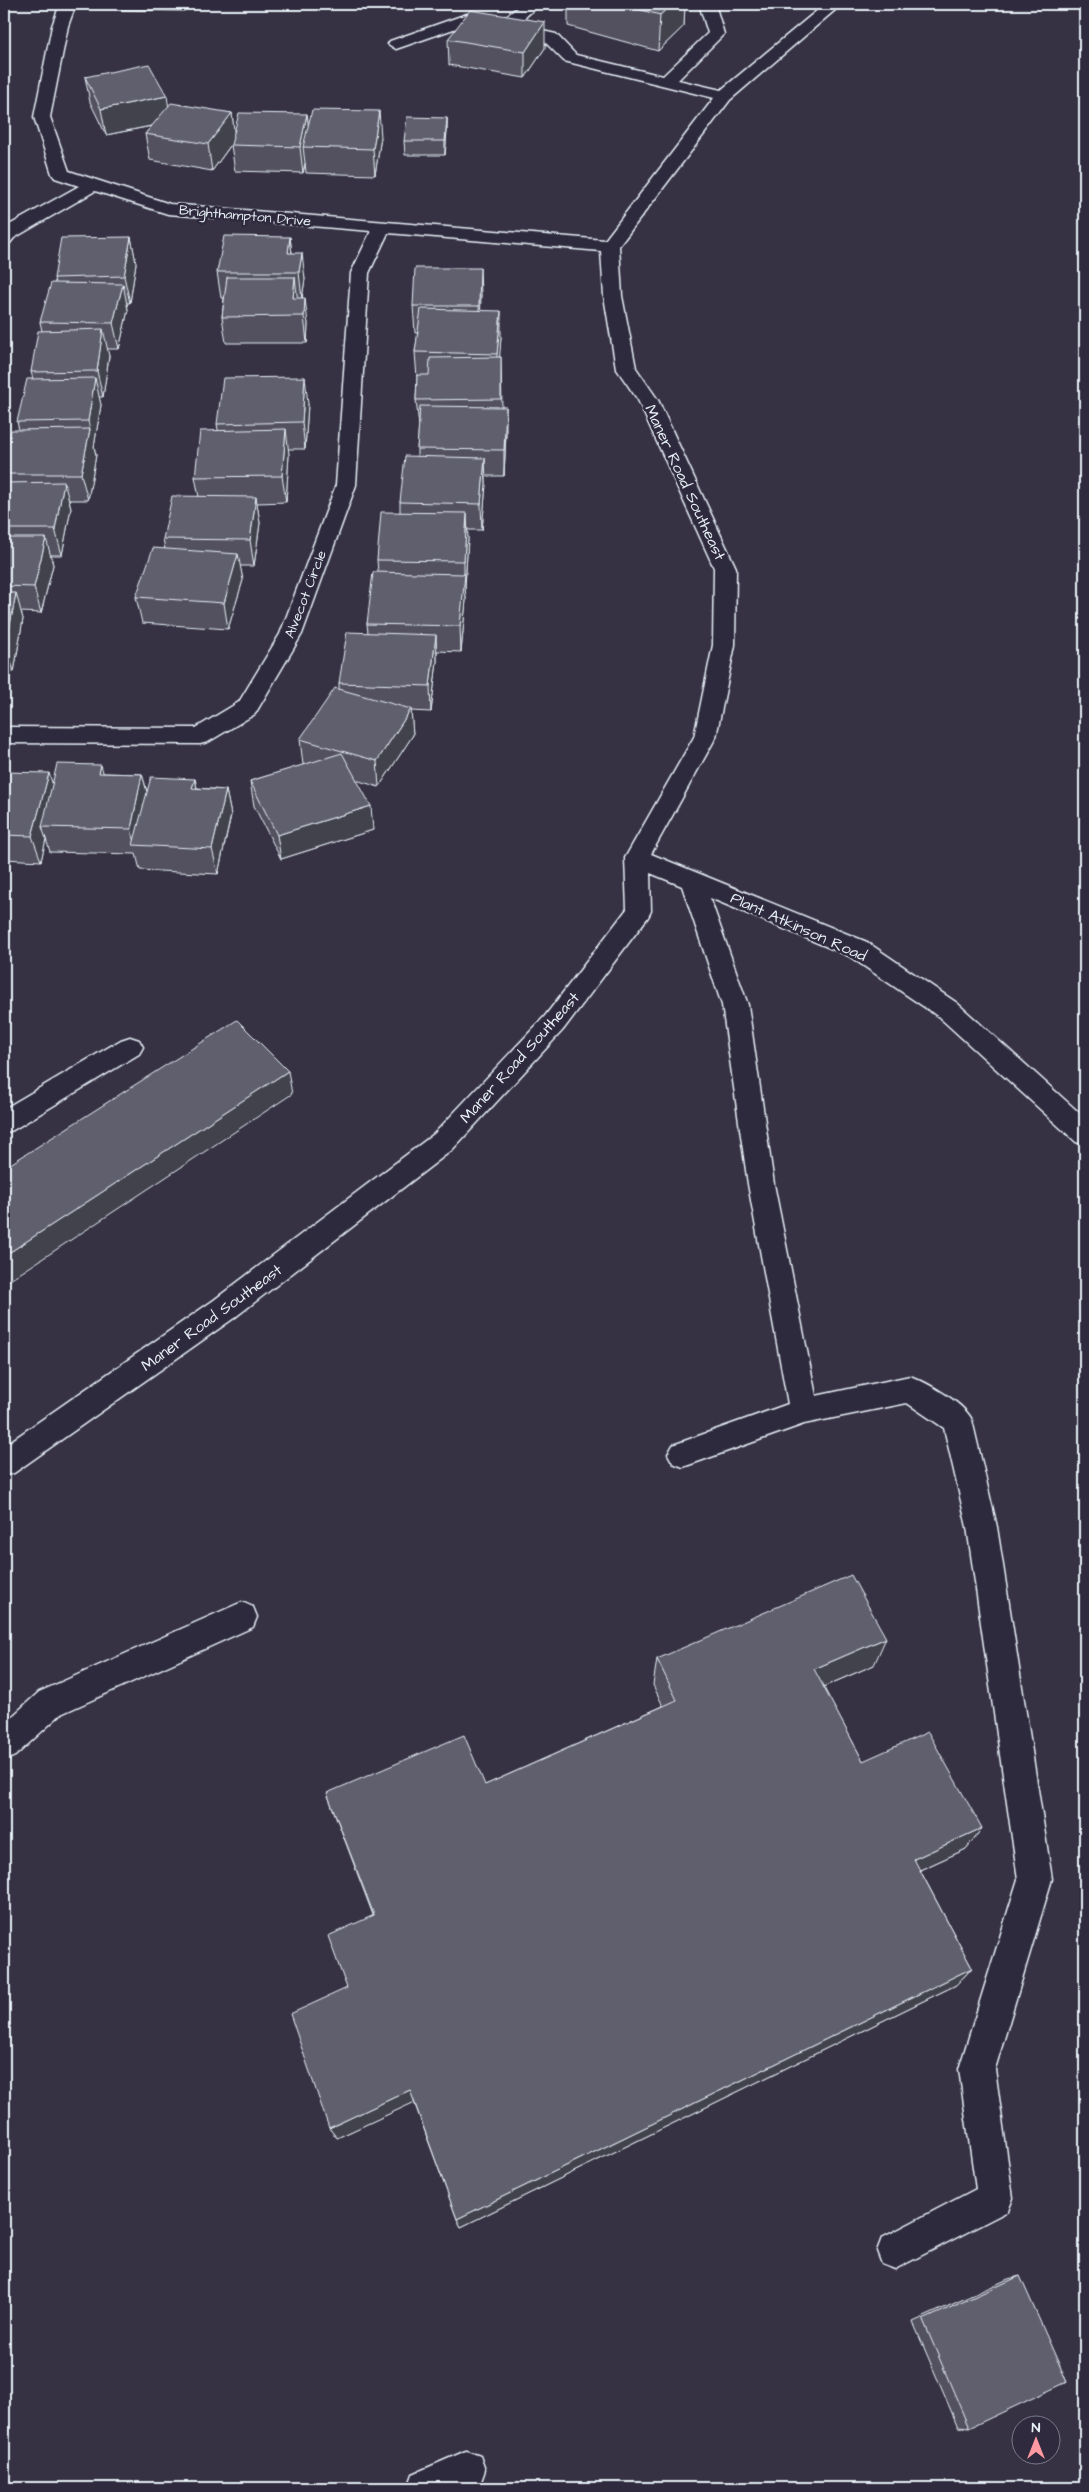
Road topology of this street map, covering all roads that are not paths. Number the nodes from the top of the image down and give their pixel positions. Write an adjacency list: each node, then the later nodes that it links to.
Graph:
1 (68, 4): 9 (street, Brighthampton Drive)
2 (532, 4): 5 (street)
3 (707, 4): 7 (street)
4 (834, 4): 8 (street)
5 (503, 27): 6 (street); 7 (street)
6 (396, 44)
7 (666, 82): 8 (street)
8 (724, 96): 12 (street)
9 (94, 184): 10 (street, Brighthampton Drive); 11 (street)
10 (382, 227): 12 (street, Brighthampton Drive); 13 (street, Alvecot Circle)
11 (4, 239)
12 (610, 246): 14 (street, Maner Road Southeast)
13 (4, 735)
14 (637, 858): 15 (street, Plant Atkinson Road); 21 (street, Maner Road Southeast)
15 (692, 880): 18 (street, Plant Atkinson Road); 19 (street)
16 (130, 1048): 17 (street)
17 (4, 1122)
18 (1085, 1134)
19 (804, 1411): 20 (street); 24 (street)
20 (683, 1454)
21 (4, 1463)
22 (242, 1617): 23 (street)
23 (4, 1745)
24 (895, 2250)
25 (466, 2470): 26 (street)
26 (427, 2488)

